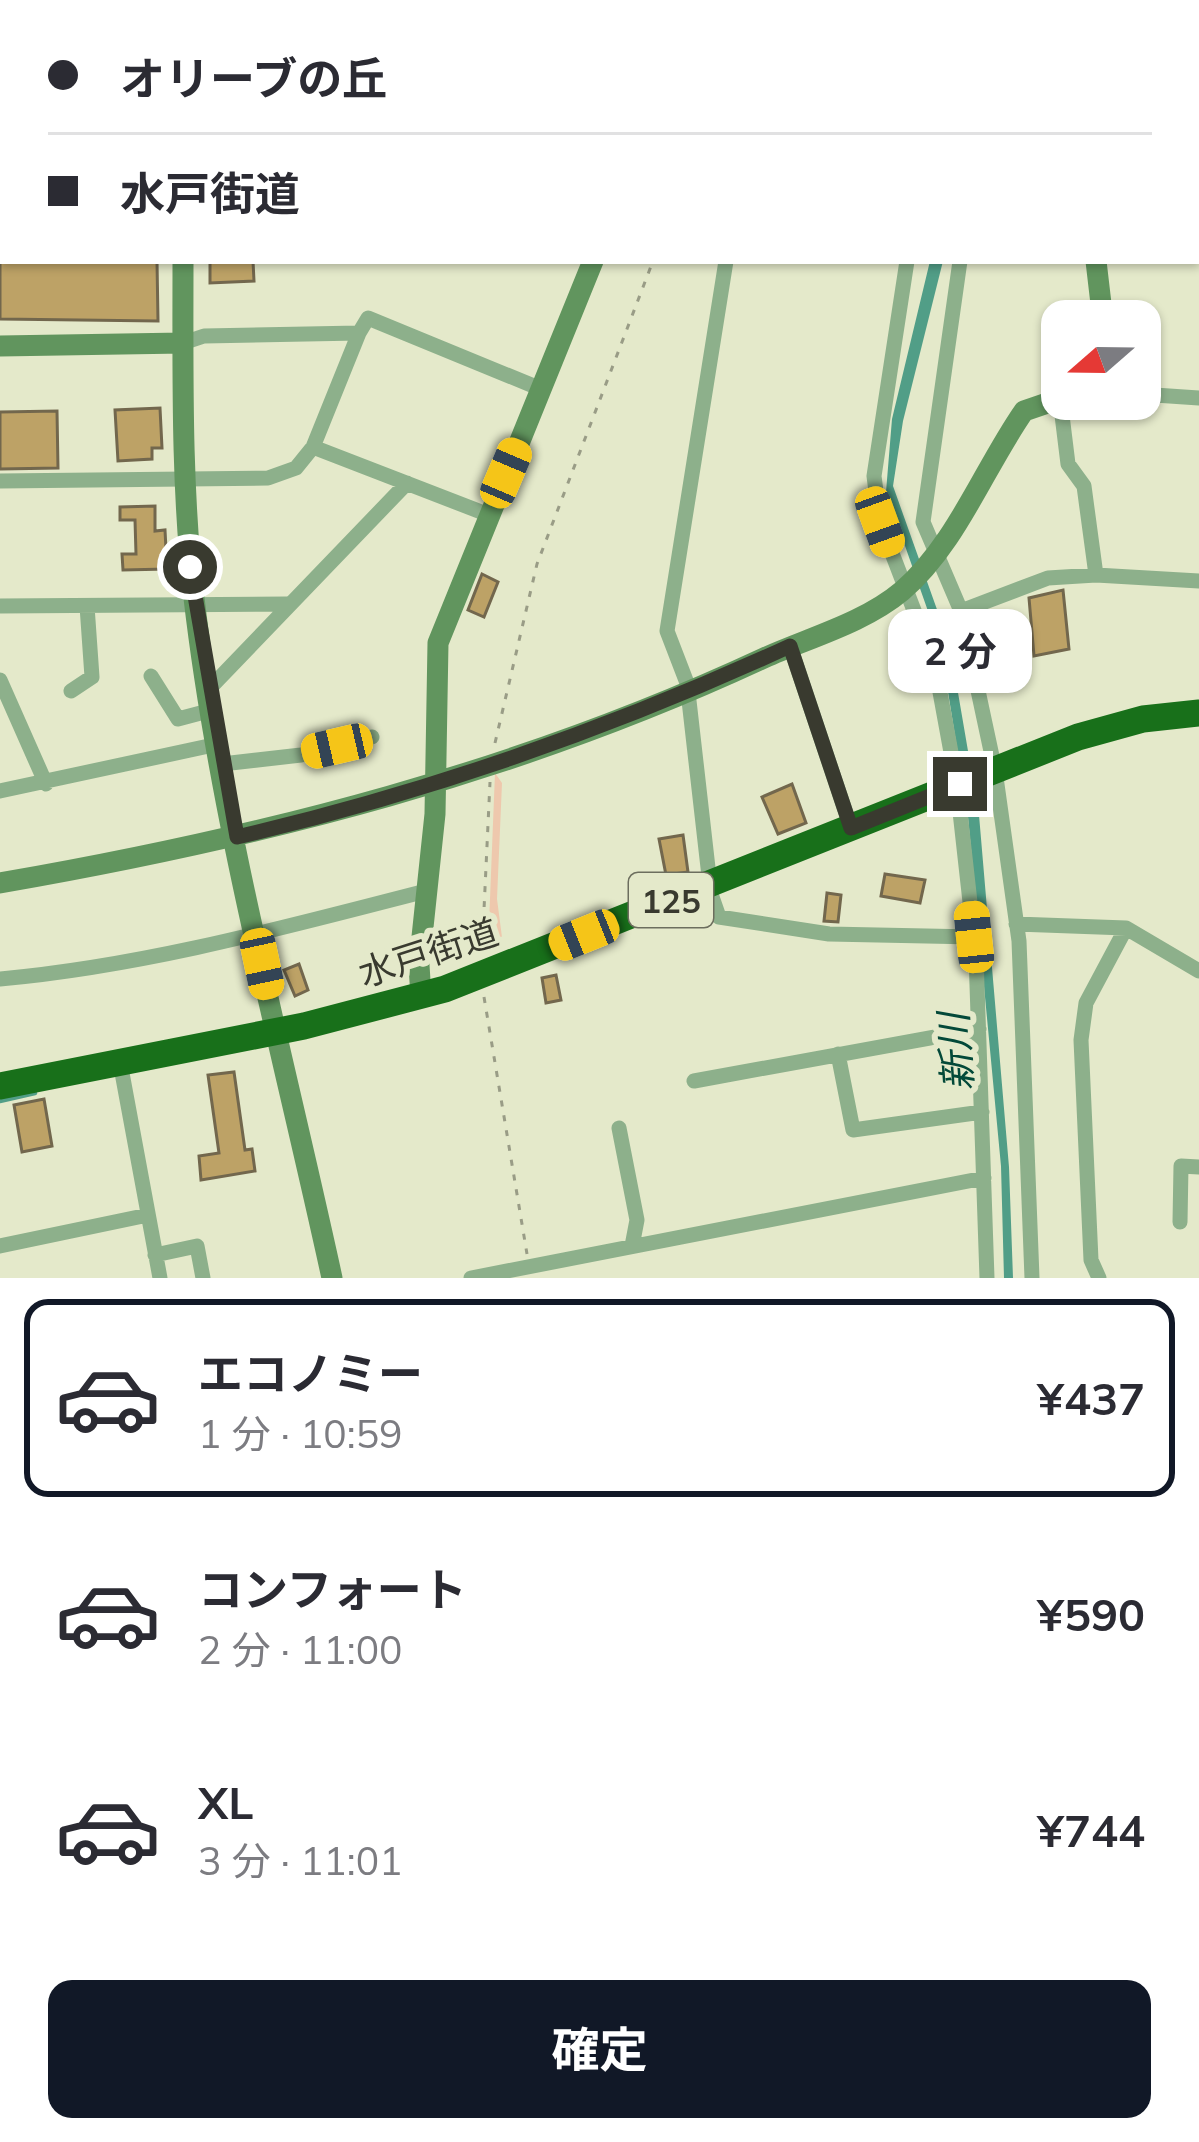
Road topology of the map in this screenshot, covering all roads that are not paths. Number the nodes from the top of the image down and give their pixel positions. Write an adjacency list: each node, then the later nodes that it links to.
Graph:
1 (183, 264): 9 (street)
2 (592, 264): 11 (street)
3 (726, 264): 34 (street)
4 (907, 264): 24 (street)
5 (960, 264): 21 (street)
6 (1096, 264): 7 (street)
7 (1100, 300)
8 (358, 332): 9 (street); 11 (street); 16 (street)
9 (183, 343): 10 (street); 17 (street)
10 (0, 346)
11 (542, 389): 20 (street)
12 (1161, 395): 13 (street)
13 (1199, 398)
14 (1041, 405): 21 (street)
15 (1063, 420): 22 (street)
16 (313, 447): 17 (street); 19 (street)
17 (185, 479): 18 (street); 25 (street)
18 (0, 481)
19 (407, 483): 20 (street); 26 (street)
20 (489, 514): 42 (street)
21 (933, 556): 24 (street); 29 (street)
22 (1096, 575): 23 (street); 29 (street)
23 (1199, 581)
24 (908, 585): 30 (street); 41 (street)
25 (194, 602): 26 (street); 28 (street); 35 (street)
26 (287, 604): 35 (street)
27 (0, 606): 28 (street)
28 (87, 606): 33 (street)
29 (961, 611): 39 (street)
30 (790, 646): 34 (street); 44 (street)
31 (151, 676): 35 (street)
32 (0, 680): 40 (street)
33 (71, 691)
34 (686, 694): 42 (street); 47 (street)
35 (210, 700): 38 (street)
36 (1199, 713): 39 (highway, 水戸街道 / 125)
37 (372, 737): 38 (street)
38 (220, 754): 40 (street); 45 (street)
39 (992, 771): 41 (highway, 水戸街道 / 125); 49 (street)
40 (46, 784): 43 (street)
41 (959, 784): 44 (highway, 水戸街道 / 125); 52 (street)
42 (435, 787): 45 (street); 48 (street)
43 (0, 791)
44 (851, 828): 47 (highway, 水戸街道 / 125)
45 (237, 837): 46 (street); 51 (street)
46 (0, 884)
47 (711, 885): 52 (street); 55 (highway, 水戸街道 / 125)
48 (426, 891): 51 (street); 55 (street)
49 (1016, 924): 50 (street); 76 (street)
50 (1126, 928): 53 (street); 77 (street)
51 (256, 935): 54 (street); 57 (street)
52 (974, 937): 56 (street)
53 (1199, 971)
54 (0, 979)
55 (421, 997): 57 (highway, 水戸街道 / 125)
56 (979, 1028): 58 (street); 62 (street)
57 (277, 1031): 59 (highway, 水戸街道 / 125); 73 (street)
58 (838, 1054): 60 (street); 62 (street)
59 (120, 1062): 61 (highway, 水戸街道 / 125); 66 (street)
60 (694, 1081)
61 (0, 1086)
62 (982, 1112): 65 (street)
63 (619, 1129): 69 (street)
64 (1199, 1167): 67 (street)
65 (984, 1178): 69 (street); 75 (street)
66 (148, 1215): 68 (street); 70 (street)
67 (1180, 1222)
68 (0, 1246)
69 (632, 1246): 74 (street)
70 (155, 1255): 71 (street); 72 (street)
71 (160, 1278)
72 (203, 1278)
73 (332, 1278)
74 (471, 1278)
75 (987, 1278)
76 (1031, 1278)
77 (1099, 1278)

